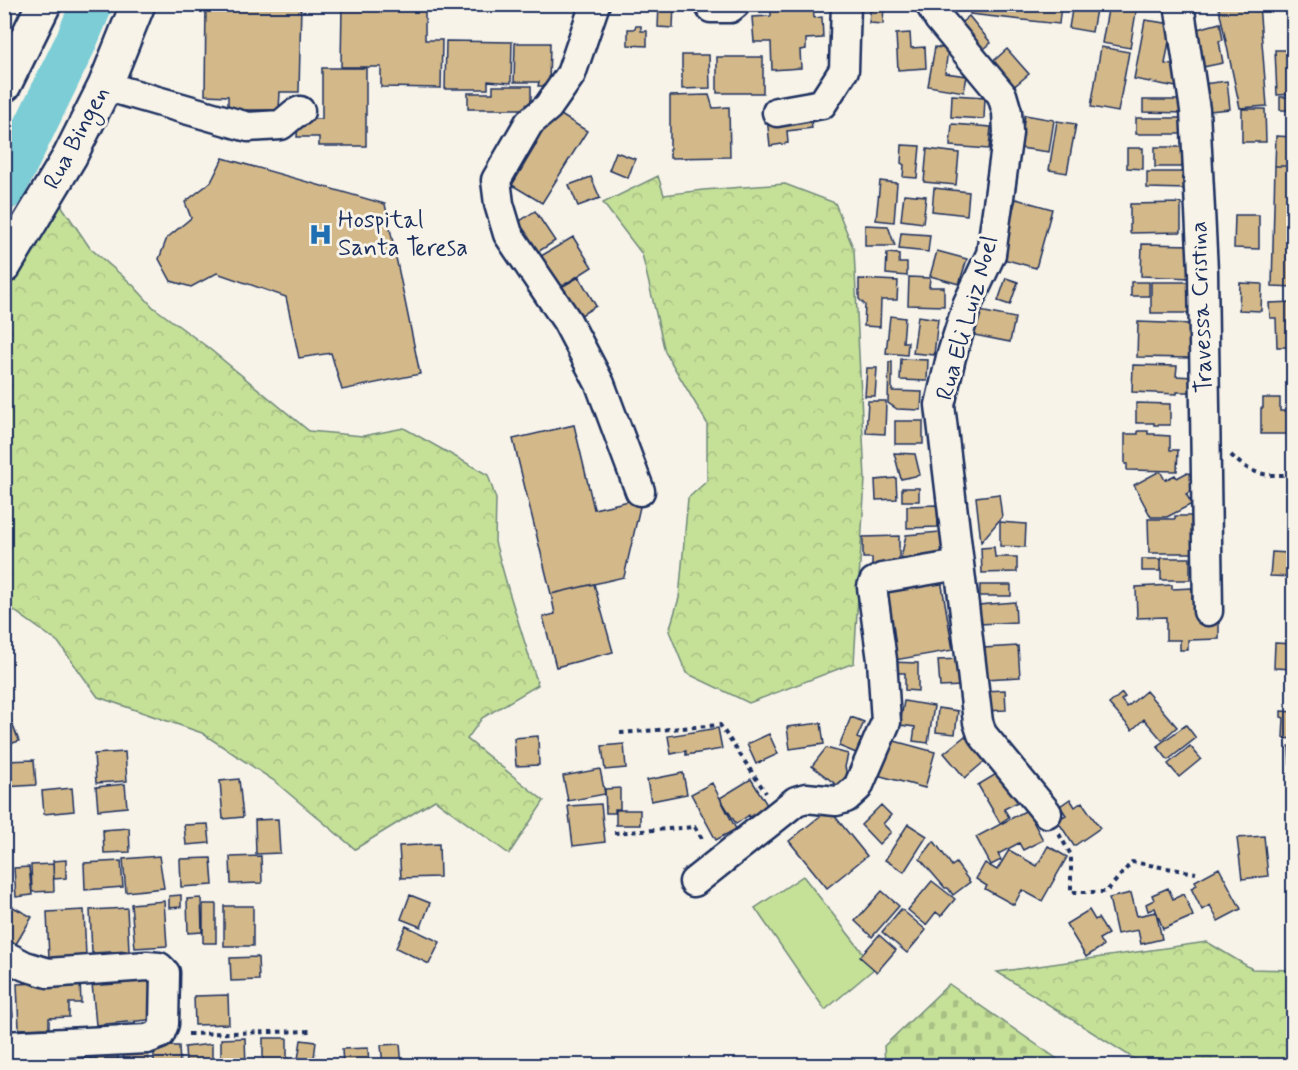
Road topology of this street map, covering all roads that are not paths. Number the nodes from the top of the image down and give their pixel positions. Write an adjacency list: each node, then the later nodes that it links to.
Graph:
1 (44, 4): 7 (main road)
2 (138, 4): 8 (main road, Rua Bingen)
3 (595, 4): 12 (street)
4 (846, 4): 10 (street)
5 (930, 4): 13 (street, Rua Eli Luiz Noel)
6 (1179, 4): 14 (street, Travessa Cristina)
7 (4, 85)
8 (105, 86): 9 (street); 11 (main road, Rua Bingen)
9 (300, 111)
10 (777, 112)
11 (4, 266)
12 (640, 491)
13 (959, 565): 15 (street, Rua Eli Luiz Noel); 16 (street)
14 (1208, 611)
15 (1047, 813)
16 (694, 882)
17 (4, 955): 18 (street)
18 (4, 1046)

